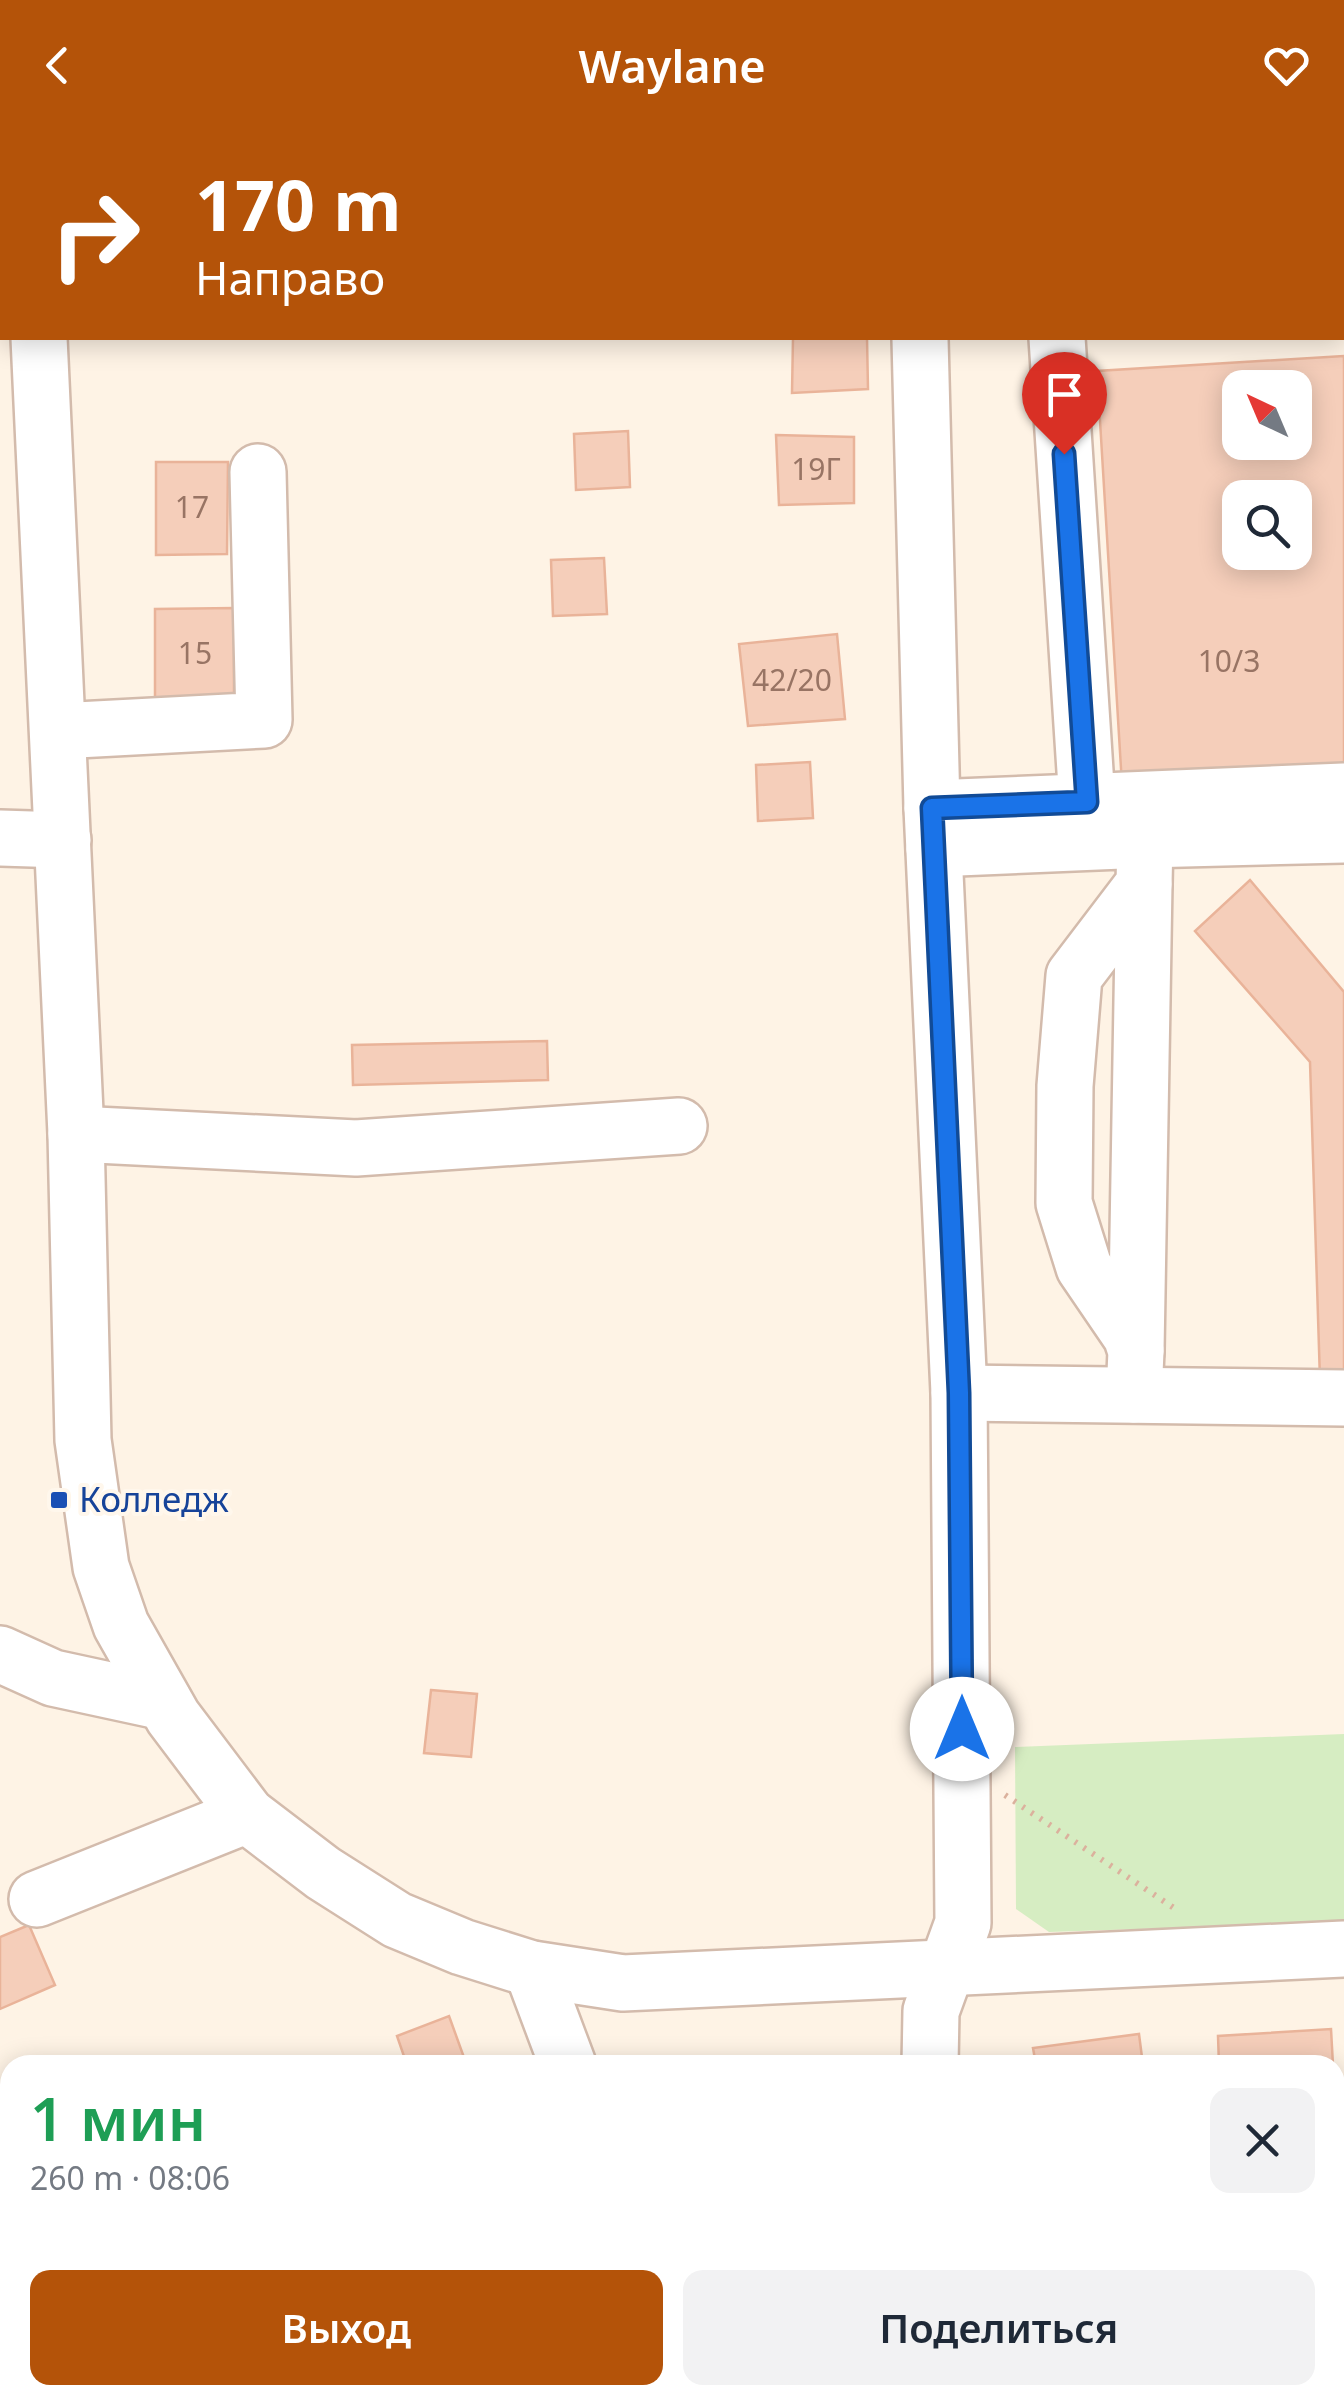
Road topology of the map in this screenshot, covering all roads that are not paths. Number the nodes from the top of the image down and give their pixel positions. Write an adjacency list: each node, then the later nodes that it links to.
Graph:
1 (39, 340): 5 (street)
2 (920, 340): 8 (street)
3 (1056, 340): 7 (street)
4 (258, 472): 5 (street)
5 (58, 731): 11 (street)
6 (1344, 791): 7 (street)
7 (1087, 802): 8 (street)
8 (933, 829): 12 (street); 16 (street)
9 (1344, 836): 12 (street)
10 (0, 838): 11 (street)
11 (64, 840): 14 (street)
12 (1144, 862): 15 (street); 15 (street)
13 (679, 1126): 14 (street)
14 (76, 1134): 20 (street)
15 (1135, 1373): 16 (street); 17 (street)
16 (959, 1393): 24 (street)
17 (1344, 1398)
18 (0, 1654): 20 (street)
19 (0, 1694): 20 (street)
20 (164, 1702): 21 (street)
21 (247, 1815): 22 (street); 25 (street)
22 (37, 1899)
23 (1344, 1948): 24 (street)
24 (946, 1966): 25 (street); 27 (street)
25 (532, 1969): 26 (street)
26 (564, 2055)
27 (930, 2055)

